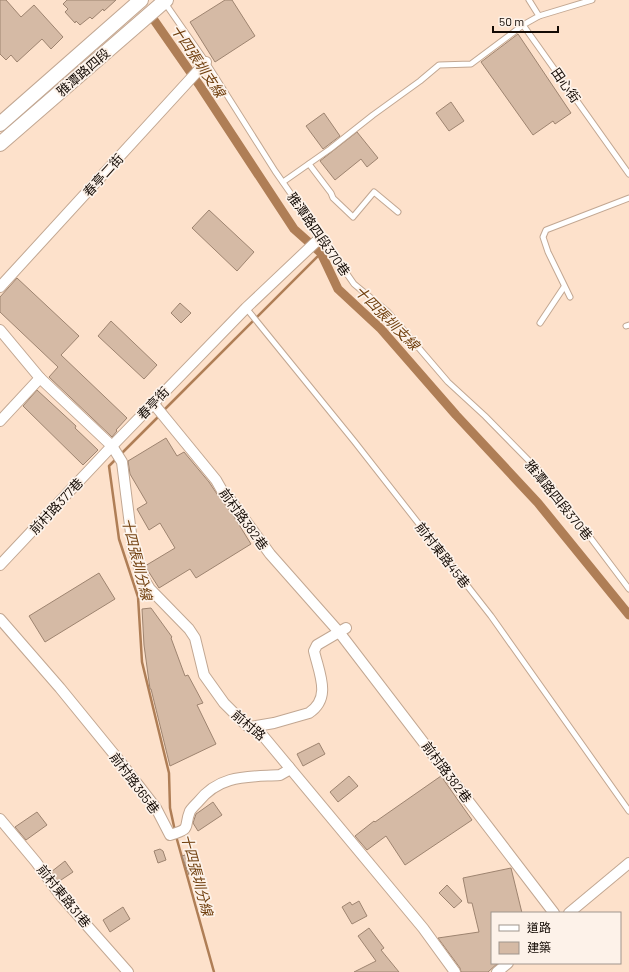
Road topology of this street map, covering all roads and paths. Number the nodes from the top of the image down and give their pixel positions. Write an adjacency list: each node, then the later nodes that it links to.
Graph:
1 (141, 0): 8 (street, 雅潭路四段)
2 (164, 0): 7 (lane, 雅潭路四段370巷); 9 (street, 雅潭路四段)
3 (529, 0): 5 (lane)
4 (592, 0): 5 (lane)
5 (539, 16): 6 (lane)
6 (524, 26): 12 (lane); 13 (lane, 田心街)
7 (206, 62): 14 (lane, 雅潭路四段370巷); 18 (street, 春亭二街)
8 (14, 111): 9 (street); 10 (street, 雅潭路四段)
9 (25, 122): 11 (street, 雅潭路四段)
10 (0, 124)
11 (0, 144)
12 (309, 164): 14 (lane); 16 (lane)
13 (629, 174)
14 (283, 182): 17 (lane, 雅潭路四段370巷)
15 (629, 198): 19 (lane)
16 (398, 212)
17 (316, 243): 21 (street, 春亭街); 29 (lane, 雅潭路四段370巷)
18 (0, 287)
19 (564, 287): 20 (lane); 22 (lane)
20 (570, 297)
21 (246, 308): 25 (street, 春亭街); 34 (lane, 前村東路45巷)
22 (540, 323)
23 (0, 330): 24 (street)
24 (40, 378): 26 (street); 27 (street)
25 (153, 403): 27 (street, 春亭街); 31 (street, 前村路382巷)
26 (0, 421)
27 (112, 446): 28 (street, 前村路377巷); 32 (street, 前村路)
28 (0, 565)
29 (629, 589)
30 (0, 619): 33 (street, 前村路365巷)
31 (342, 630): 32 (street); 37 (street, 前村路382巷)
32 (250, 727): 33 (street, 前村路)
33 (289, 767): 41 (street, 前村路)
34 (629, 811)
35 (0, 819): 40 (street, 前村東路31巷)
36 (629, 863): 38 (street)
37 (553, 912)
38 (570, 912)
39 (507, 964): 42 (street)
40 (128, 972)
41 (455, 972)
42 (497, 972)

